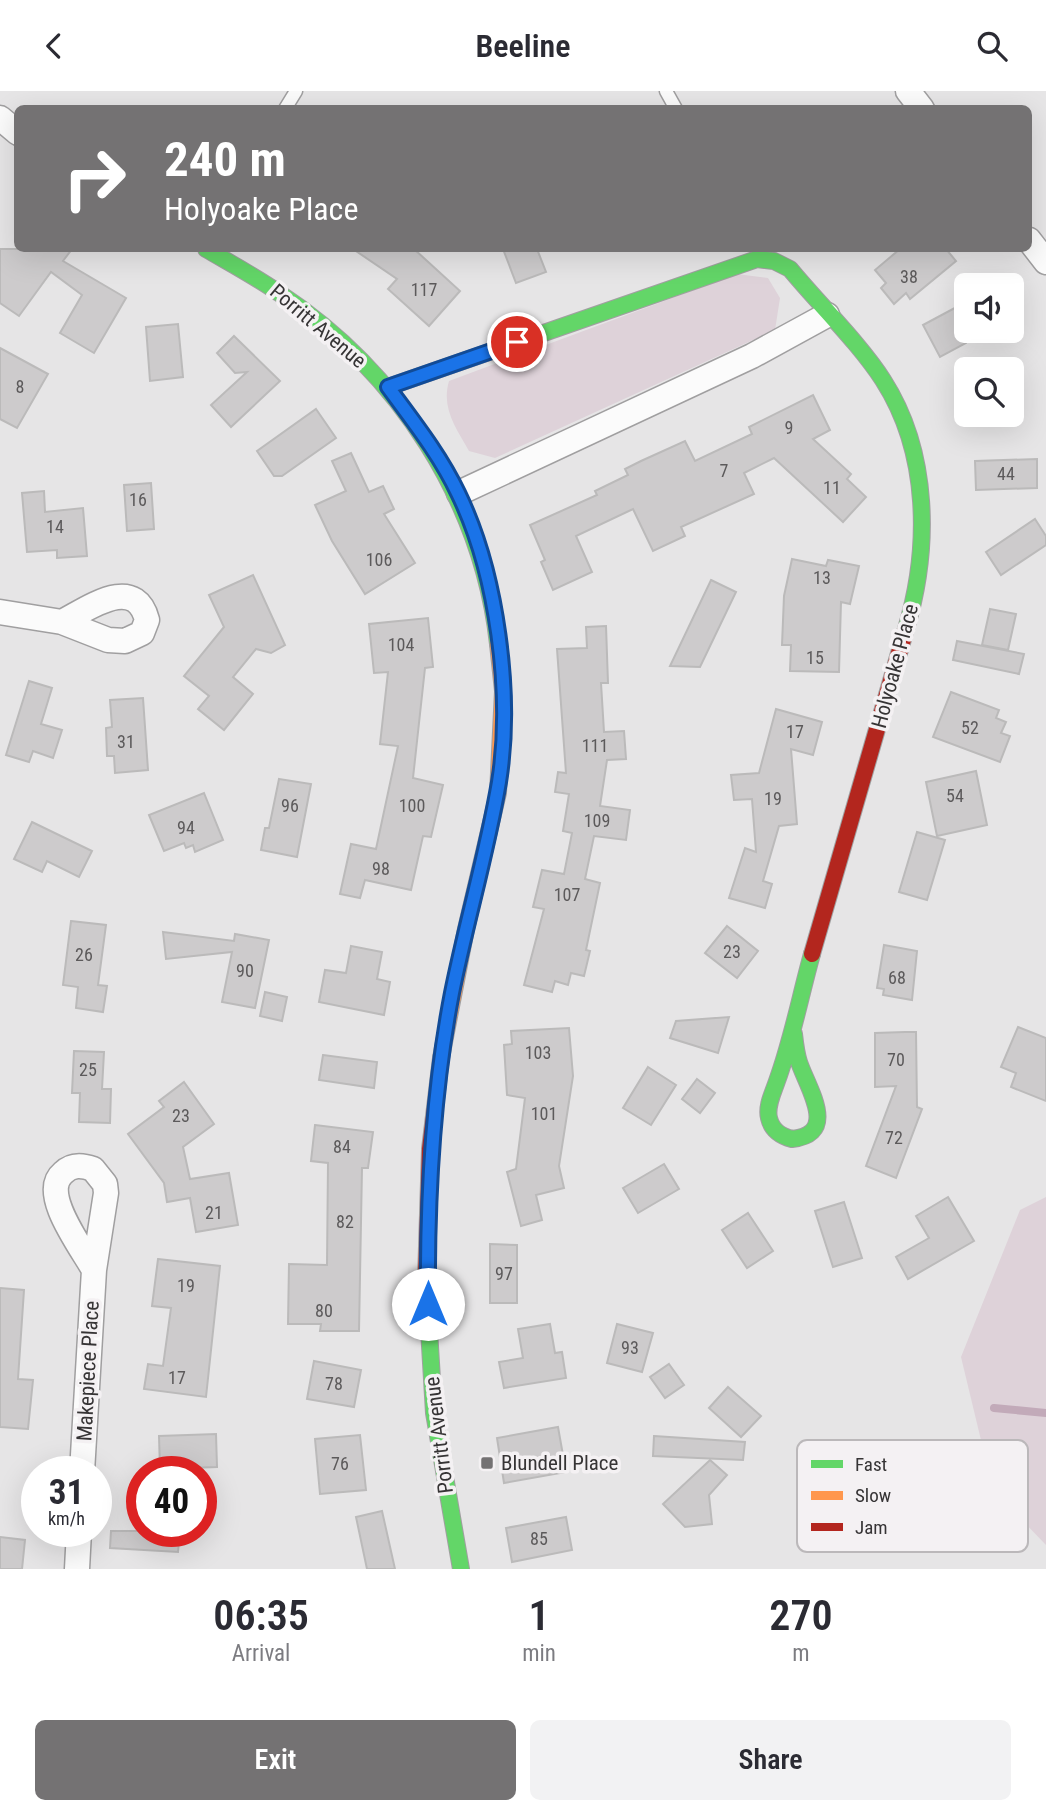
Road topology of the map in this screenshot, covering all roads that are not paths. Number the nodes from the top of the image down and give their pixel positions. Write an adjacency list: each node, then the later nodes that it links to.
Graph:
1 (908, 91): 2 (street)
2 (919, 105)
3 (0, 118): 4 (street)
4 (14, 130)
5 (1032, 244): 7 (street)
6 (218, 252): 9 (street, Porritt Avenue)
7 (1046, 262)
8 (827, 315): 9 (street, Holyoake Place); 10 (street); 13 (street, Holyoake Place)
9 (388, 387): 10 (street, Porritt Avenue)
10 (458, 493): 18 (street, Porritt Avenue)
11 (0, 612): 12 (street)
12 (62, 622)
13 (794, 1034): 13 (street, Holyoake Place)
14 (94, 1270): 15 (street, Makepiece Place)
15 (83, 1456)
16 (78, 1547): 17 (street)
17 (77, 1569)
18 (461, 1569)

